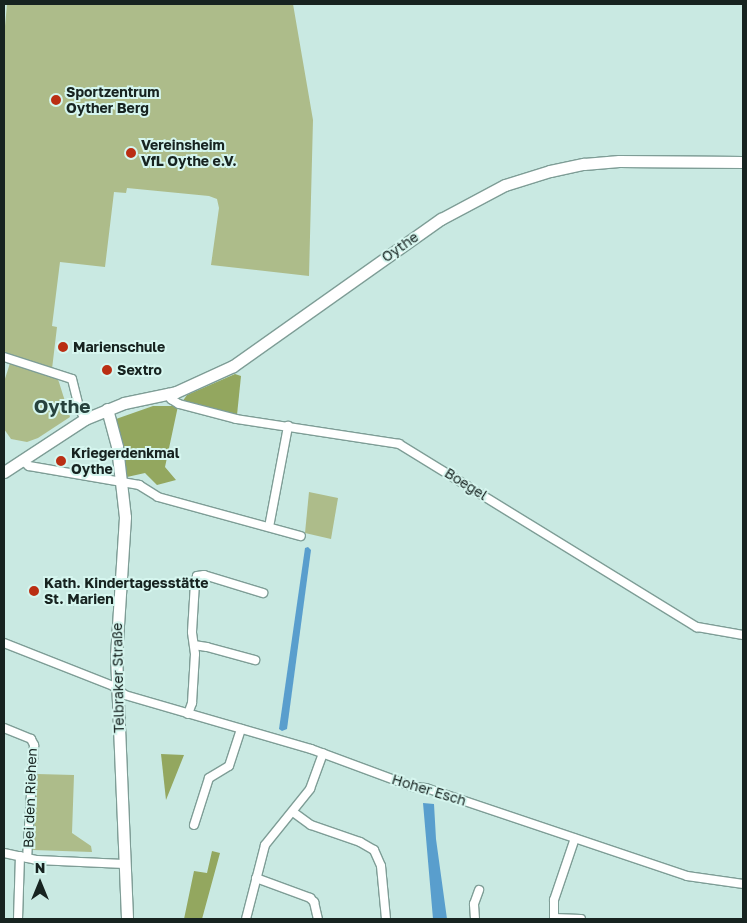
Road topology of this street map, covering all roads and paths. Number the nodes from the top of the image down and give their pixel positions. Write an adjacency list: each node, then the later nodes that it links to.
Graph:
1 (743, 162): 3 (main road, Oythe)
2 (4, 357): 5 (street)
3 (168, 393): 4 (main road, Oythe); 6 (street, Boegel)
4 (107, 409): 5 (main road, Oythe); 9 (main road, Telbraker Straße)
5 (85, 419): 7 (main road, Oythe)
6 (288, 426): 10 (street); 13 (street, Boegel)
7 (22, 460): 8 (main road, Oythe); 9 (street)
8 (4, 472)
9 (123, 484): 10 (street); 17 (main road, Telbraker Straße)
10 (269, 528): 11 (street)
11 (301, 536)
12 (263, 593): 15 (street)
13 (743, 635)
14 (4, 643): 17 (street, Hoher Esch)
15 (194, 645): 16 (street); 18 (street)
16 (255, 660)
17 (117, 690): 18 (street, Hoher Esch); 27 (main road, Telbraker Straße)
18 (188, 714): 20 (street, Hoher Esch)
19 (4, 728): 26 (street, Bei den Riehen)
20 (240, 729): 21 (street, Hoher Esch); 23 (street)
21 (323, 753): 22 (street); 24 (street, Hoher Esch)
22 (293, 812): 28 (street); 35 (street)
23 (194, 824)
24 (575, 838): 29 (street, Hoher Esch); 37 (street)
25 (4, 853): 26 (street)
26 (24, 857): 27 (street); 31 (street)
27 (124, 864): 32 (main road, Telbraker Straße)
28 (256, 878): 33 (street); 34 (street)
29 (743, 884)
30 (479, 890): 36 (street)
31 (18, 919)
32 (127, 919)
33 (246, 919)
34 (318, 919)
35 (386, 919)
36 (475, 919)
37 (554, 919): 38 (street)
38 (581, 919)

